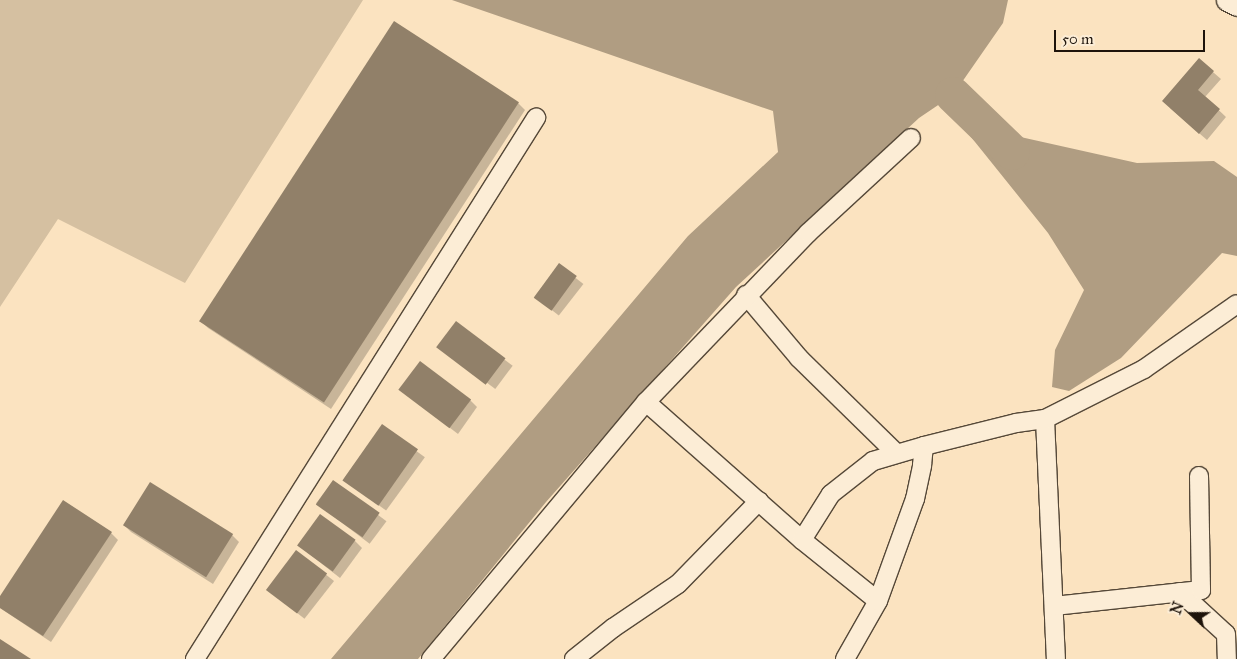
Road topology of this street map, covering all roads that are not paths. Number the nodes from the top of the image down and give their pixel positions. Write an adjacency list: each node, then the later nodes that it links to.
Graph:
1 (1228, 0): 2 (street)
2 (1237, 5)
3 (536, 118): 17 (street)
4 (911, 138): 5 (street)
5 (746, 295): 7 (street); 10 (street)
6 (1237, 304): 8 (street)
7 (646, 402): 12 (street); 18 (street)
8 (1045, 419): 9 (street); 16 (street)
9 (924, 446): 10 (street); 15 (street)
10 (896, 454): 13 (street)
11 (1199, 476): 14 (street)
12 (759, 501): 13 (street); 19 (street)
13 (802, 540): 15 (street)
14 (1180, 592): 16 (street); 22 (street)
15 (878, 601): 20 (street)
16 (1054, 606): 21 (street)
17 (195, 659)
18 (430, 659)
19 (574, 659)
20 (845, 659)
21 (1056, 659)
22 (1227, 659)

